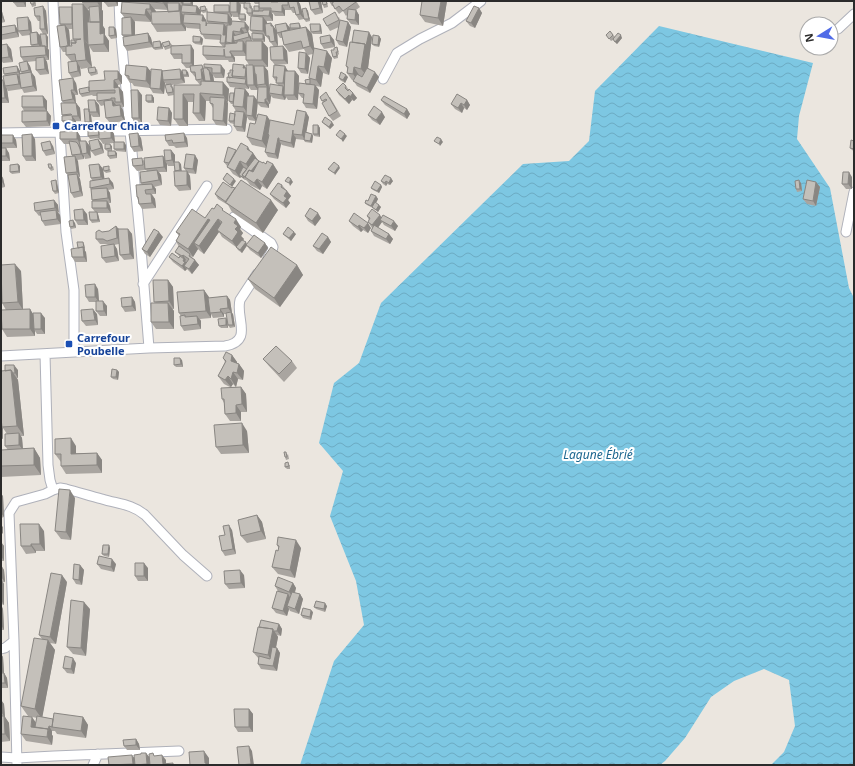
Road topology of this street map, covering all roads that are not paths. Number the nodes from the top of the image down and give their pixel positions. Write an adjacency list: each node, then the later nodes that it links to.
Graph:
1 (54, 1): 9 (street)
2 (119, 1): 8 (street)
3 (481, 1): 6 (street)
4 (854, 14): 5 (street)
5 (839, 28)
6 (384, 79)
7 (227, 129): 8 (street)
8 (129, 130): 9 (street); 15 (street)
9 (60, 132): 10 (street); 17 (street)
10 (1, 133)
11 (207, 186): 15 (street)
12 (854, 192): 14 (street)
13 (234, 217): 16 (street)
14 (846, 232)
15 (144, 284): 16 (street)
16 (149, 348): 17 (street)
17 (74, 352): 18 (street)
18 (45, 354): 19 (street); 20 (street)
19 (1, 356)
20 (53, 490): 21 (street); 22 (street)
21 (207, 576)
22 (14, 641): 23 (street); 27 (street)
23 (1, 649)
24 (179, 751): 25 (street)
25 (98, 754): 27 (street); 28 (street)
26 (1, 758): 27 (street)
27 (17, 762)
28 (93, 765)

